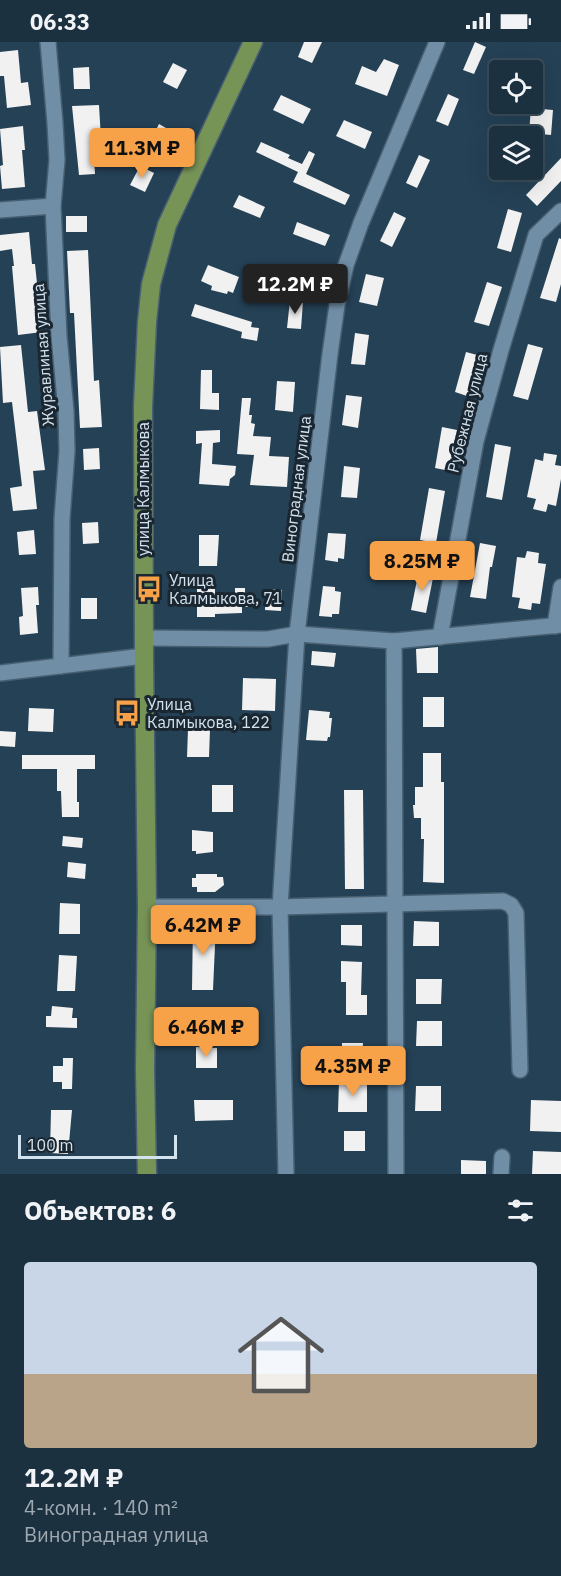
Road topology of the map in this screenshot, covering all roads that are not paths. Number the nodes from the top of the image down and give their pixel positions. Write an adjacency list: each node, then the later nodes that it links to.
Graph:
1 (48, 42): 4 (street, Журавлиная улица)
2 (253, 42): 12 (main road, улица Калмыкова)
3 (437, 42): 9 (street, Виноградная улица)
4 (53, 206): 5 (street); 13 (street, Журавлиная улица)
5 (0, 210)
6 (561, 211): 10 (street, Рубежная улица)
7 (561, 587): 8 (street)
8 (558, 625): 10 (street)
9 (297, 634): 11 (street); 12 (street); 17 (street, Виноградная улица)
10 (440, 637): 11 (street)
11 (394, 641): 15 (street)
12 (144, 647): 13 (street); 16 (main road, улица Калмыкова)
13 (61, 666): 14 (street)
14 (0, 673)
15 (394, 905): 17 (street); 18 (street); 22 (street)
16 (147, 907): 17 (street); 20 (main road, улица Калмыкова)
17 (280, 907): 21 (street, Виноградная улица)
18 (520, 1070)
19 (502, 1157): 23 (street)
20 (147, 1174)
21 (286, 1174)
22 (396, 1174)
23 (501, 1174)

